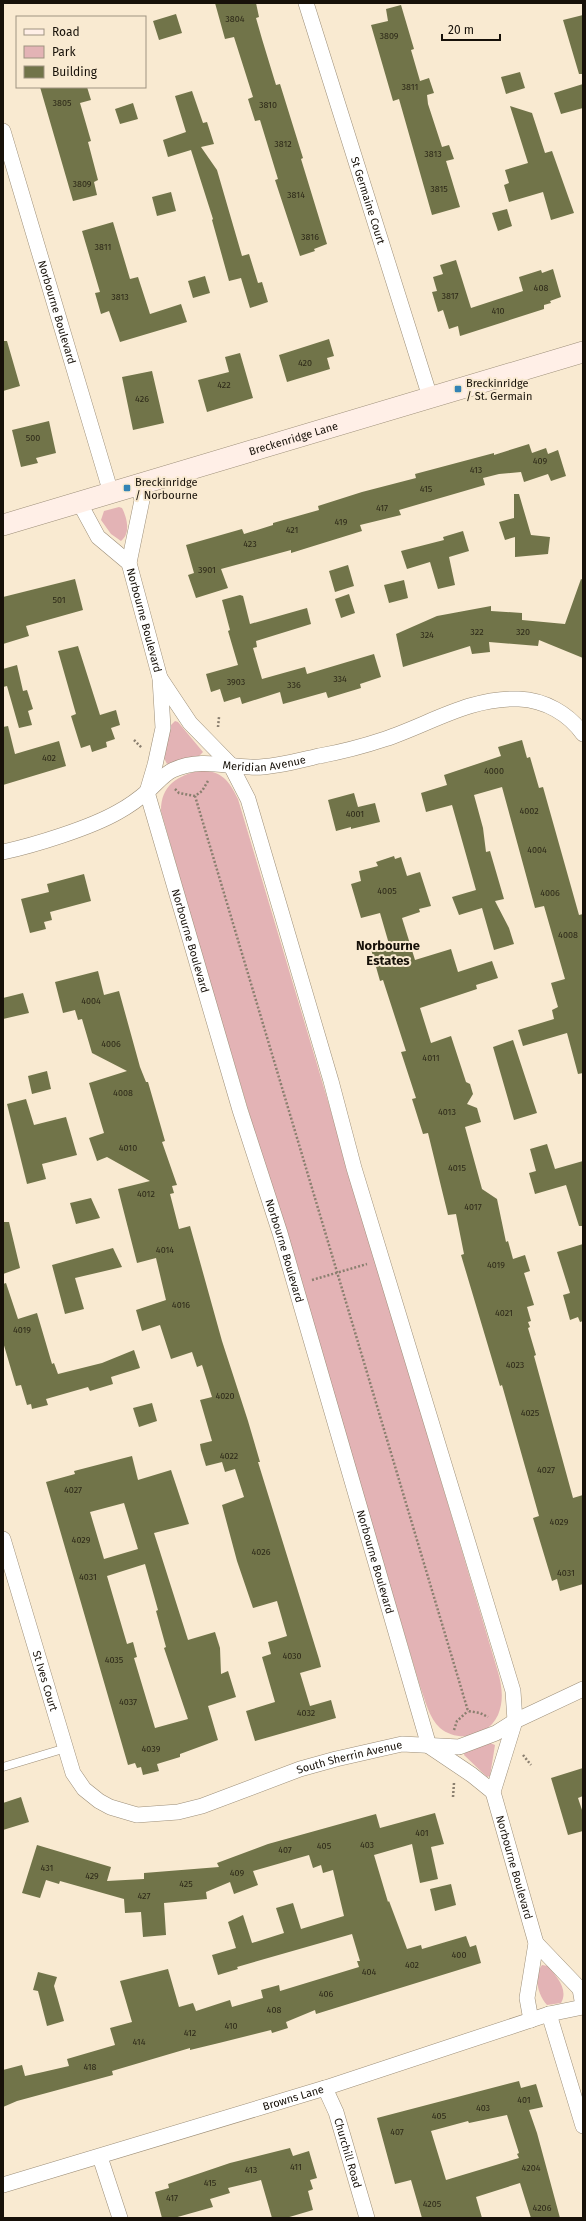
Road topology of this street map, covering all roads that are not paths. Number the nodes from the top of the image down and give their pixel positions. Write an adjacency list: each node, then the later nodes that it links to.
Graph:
1 (306, 3): 4 (street, St Germaine Court)
2 (3, 131): 6 (street, Norbourne Boulevard)
3 (583, 352): 4 (main road, Breckenridge Lane)
4 (430, 398): 5 (main road, Breckenridge Lane)
5 (138, 484): 6 (main road, Breckenridge Lane); 9 (street, Norbourne Boulevard)
6 (111, 493): 7 (main road, Breckenridge Lane)
7 (79, 502): 8 (main road, Breckenridge Lane); 9 (street, Norbourne Boulevard)
8 (3, 525)
9 (129, 563): 10 (street, Norbourne Boulevard)
10 (160, 678): 12 (street, Norbourne Boulevard); 13 (street, Norbourne Boulevard)
11 (583, 734): 12 (street, Meridian Avenue)
12 (230, 764): 13 (street, Meridian Avenue); 17 (street, Norbourne Boulevard)
13 (147, 792): 14 (street, Meridian Avenue); 18 (street, Norbourne Boulevard)
14 (3, 852)
15 (3, 1539): 19 (street, St Ives Court)
16 (583, 1689): 17 (street, South Sherrin Avenue)
17 (515, 1721): 18 (street, South Sherrin Avenue); 21 (street, Norbourne Boulevard)
18 (428, 1746): 21 (street); 22 (street, South Sherrin Avenue)
19 (66, 1748): 20 (lane); 22 (street, St Ives Court)
20 (3, 1767)
21 (493, 1792): 23 (street, Norbourne Boulevard)
22 (110, 1807)
23 (536, 1943): 24 (street, Norbourne Boulevard); 26 (street, Norbourne Boulevard)
24 (583, 2006): 25 (street, Browns Lane)
25 (550, 2014): 26 (street, Browns Lane); 28 (street)
26 (531, 2020): 27 (street, Browns Lane)
27 (324, 2088): 29 (street, Browns Lane); 32 (street, Churchill Road)
28 (583, 2126)
29 (100, 2157): 30 (street, Browns Lane); 31 (street)
30 (3, 2185)
31 (120, 2218)
32 (368, 2218)

